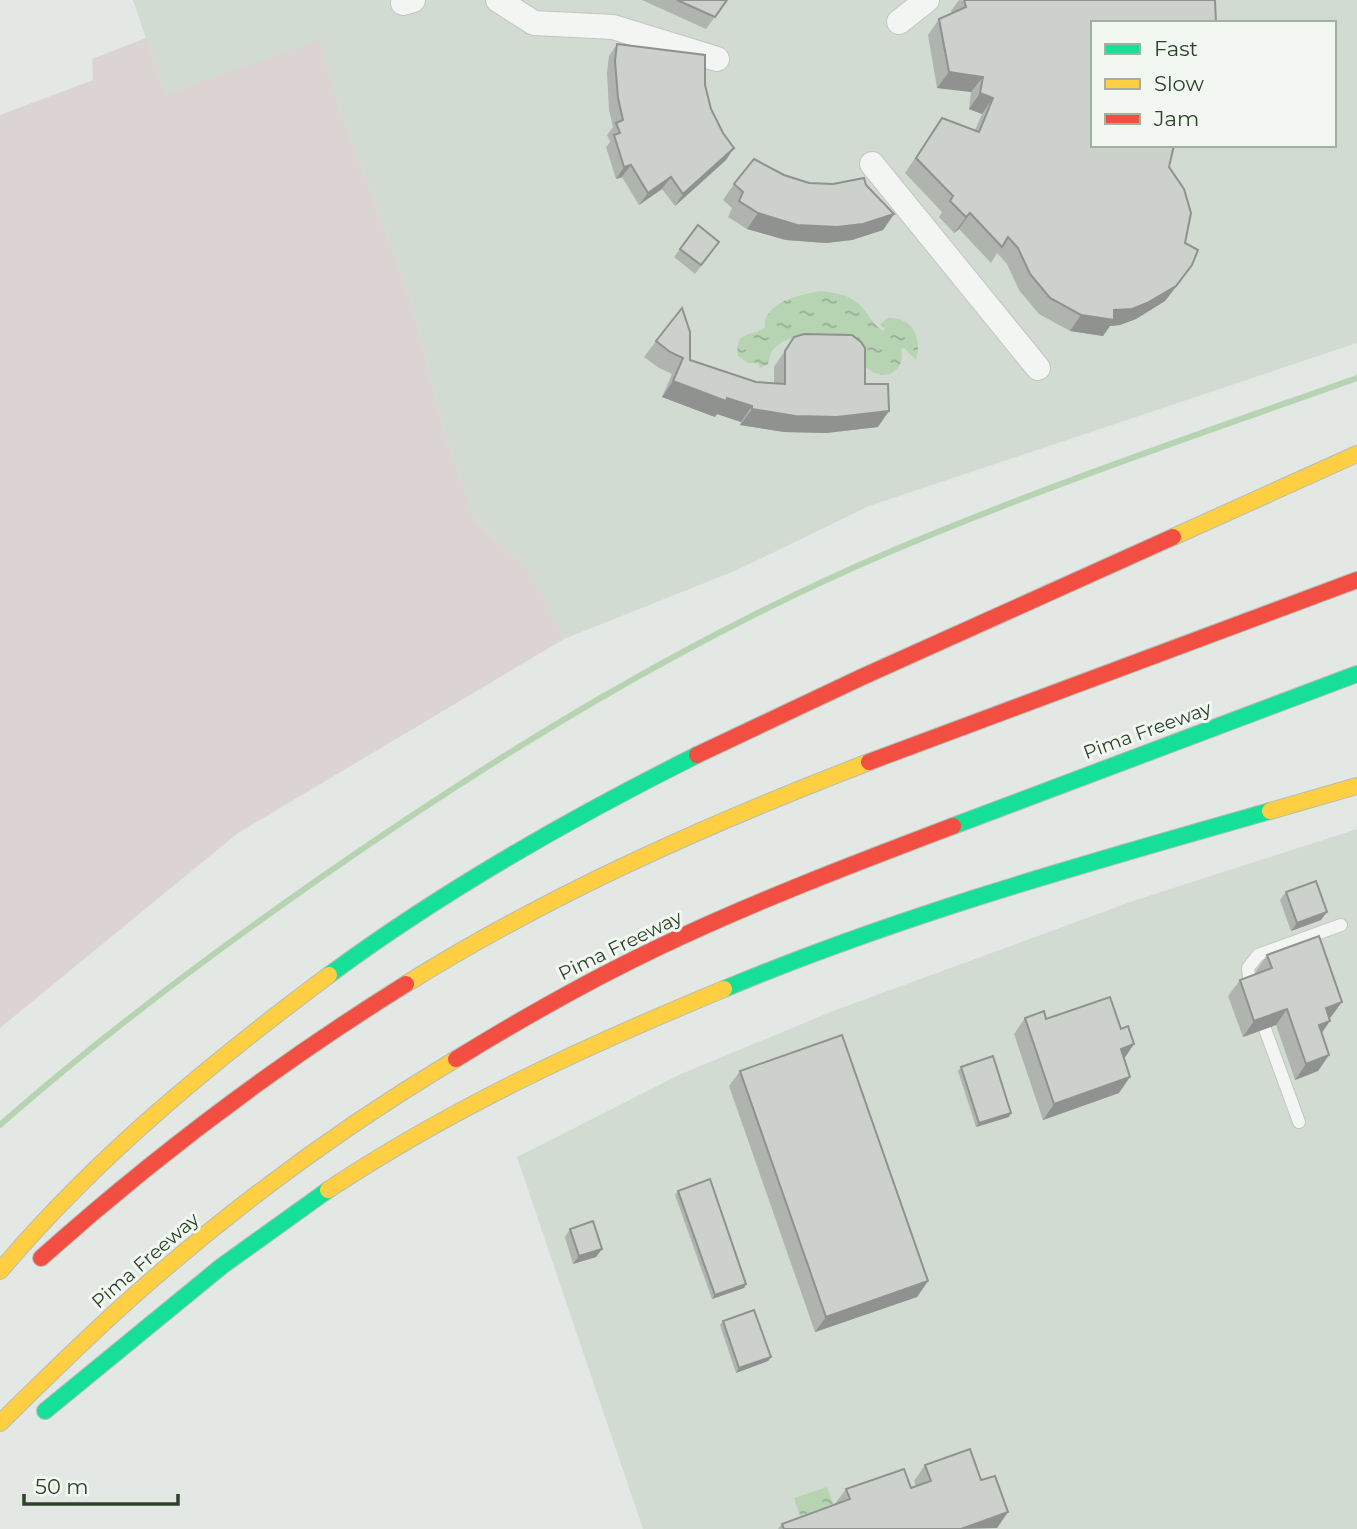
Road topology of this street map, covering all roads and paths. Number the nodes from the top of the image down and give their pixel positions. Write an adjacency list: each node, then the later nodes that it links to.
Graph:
1 (498, 0): 4 (street)
2 (927, 0): 3 (street)
3 (899, 22)
4 (717, 59)
5 (872, 164): 6 (street)
6 (1038, 368)
7 (1357, 454): 16 (highway)
8 (1357, 580): 15 (highway)
9 (1357, 674): 18 (highway, Pima Freeway)
10 (1357, 786): 17 (highway)
11 (1341, 925): 12 (lane)
12 (1250, 988)
13 (1265, 1029): 14 (lane)
14 (1299, 1122)
15 (33, 1266)
16 (0, 1271)
17 (31, 1422)
18 (0, 1423)

